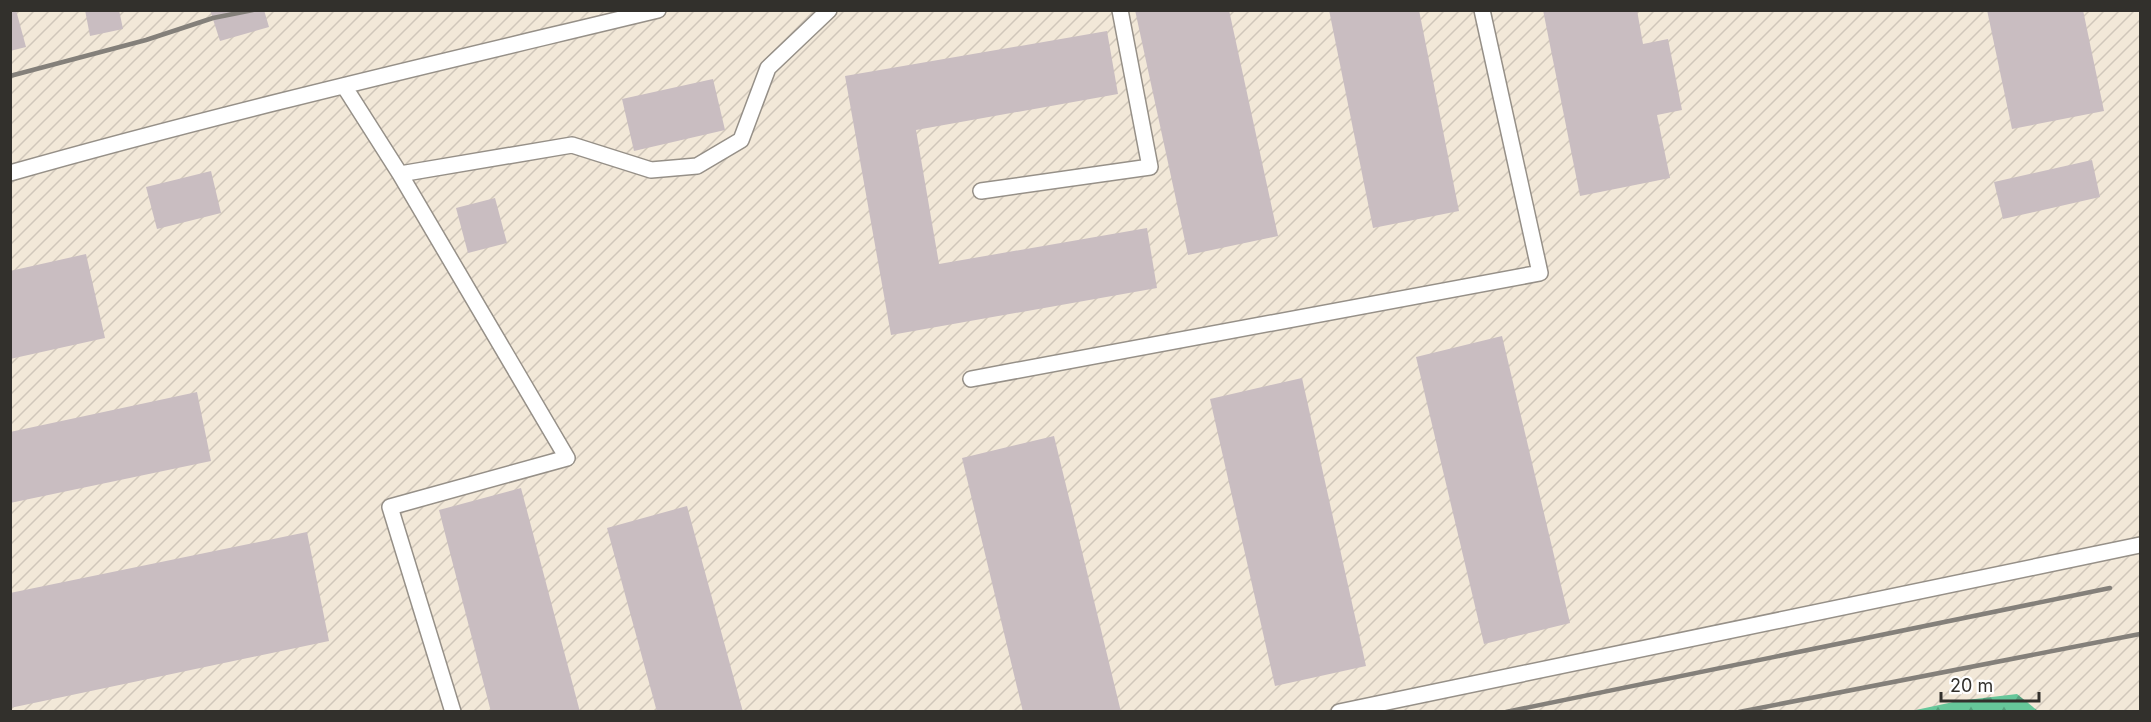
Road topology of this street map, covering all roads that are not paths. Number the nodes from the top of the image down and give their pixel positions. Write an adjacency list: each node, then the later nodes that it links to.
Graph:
1 (658, 10): 5 (lane)
2 (829, 10): 7 (lane)
3 (1120, 10): 8 (lane)
4 (1482, 10): 9 (lane)
5 (344, 86): 6 (lane); 7 (lane)
6 (10, 173)
7 (400, 174): 11 (lane)
8 (981, 191)
9 (971, 379)
10 (2140, 545): 12 (lane)
11 (453, 711)
12 (1339, 711)

